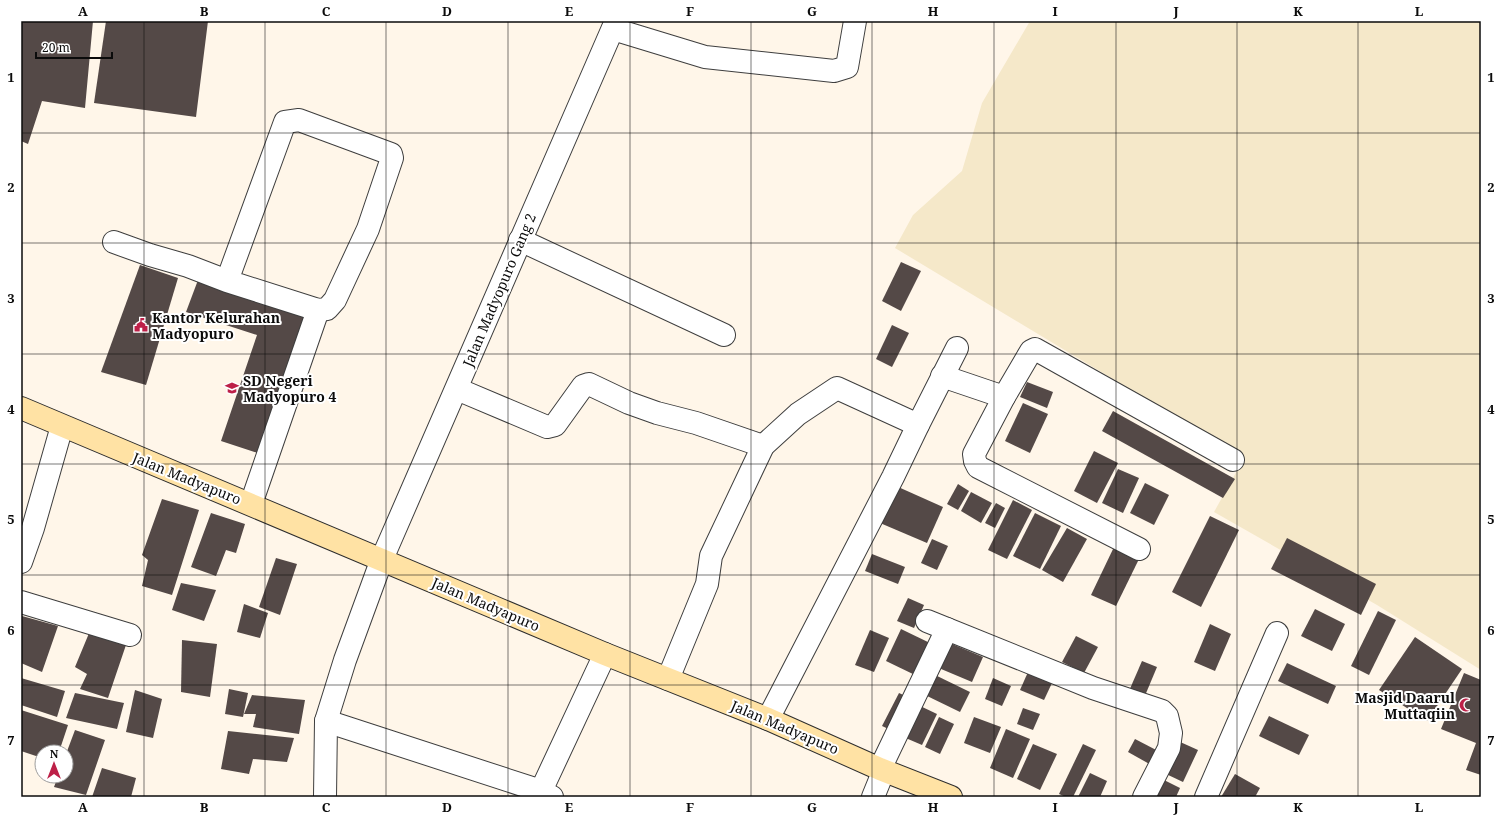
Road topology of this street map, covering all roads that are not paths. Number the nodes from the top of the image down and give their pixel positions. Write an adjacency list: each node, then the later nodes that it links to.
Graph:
1 (856, 21): 2 (street)
2 (615, 25): 3 (street, Jalan Madyopuro Gang 2)
3 (520, 240): 7 (street); 10 (street, Jalan Madyopuro Gang 2)
4 (114, 242): 5 (street)
5 (227, 280): 6 (street); 6 (street)
6 (318, 310): 17 (street)
7 (724, 334)
8 (957, 348): 9 (street)
9 (942, 376): 11 (street); 13 (street)
10 (456, 389): 15 (street); 19 (street, Jalan Madyopuro Gang 2)
11 (1004, 397): 16 (street); 18 (street)
12 (21, 408): 14 (main road, Jalan Madyapuro)
13 (918, 425): 15 (street); 28 (street)
14 (62, 426): 17 (main road, Jalan Madyapuro); 20 (street)
15 (763, 446): 27 (street)
16 (1232, 460)
17 (251, 504): 19 (main road, Jalan Madyapuro)
18 (1139, 548)
19 (382, 559): 26 (main road, Jalan Madyapuro); 29 (street, Jalan Madyopuro Gang 2)
20 (21, 562)
21 (21, 602): 25 (street)
22 (926, 621): 23 (street)
23 (947, 629): 30 (street); 35 (street)
24 (1277, 633): 36 (street)
25 (130, 635)
26 (605, 654): 27 (main road, Jalan Madyapuro); 31 (street)
27 (668, 679): 28 (main road, Jalan Madyapuro)
28 (768, 718): 30 (main road, Jalan Madyapuro)
29 (326, 722): 31 (street); 32 (street, Jalan Madyopuro Gang 2)
30 (882, 770): 33 (street); 34 (main road, Jalan Madyapuro)
31 (545, 795)
32 (326, 797)
33 (873, 797)
34 (951, 797)
35 (1144, 797)
36 (1206, 797)

